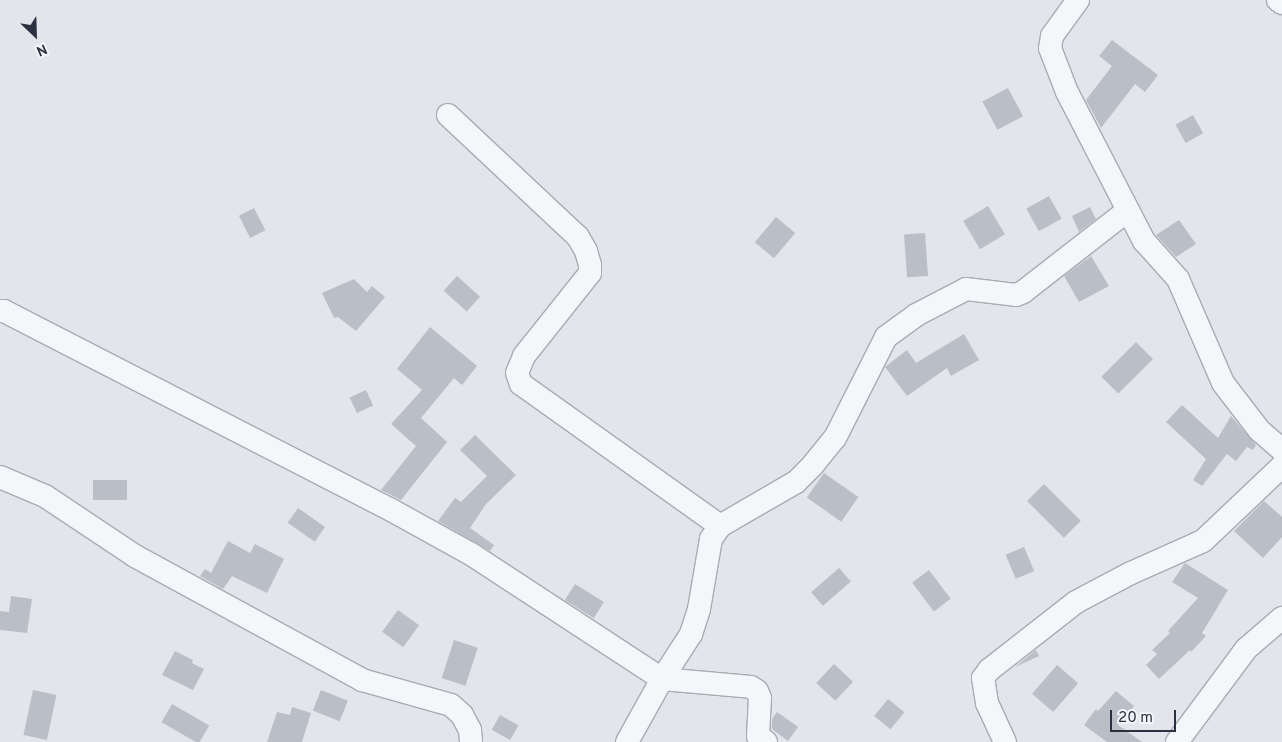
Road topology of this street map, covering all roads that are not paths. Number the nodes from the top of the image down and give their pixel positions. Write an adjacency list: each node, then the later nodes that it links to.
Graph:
1 (1078, 0): 5 (street)
2 (1278, 0): 3 (street)
3 (1282, 3)
4 (448, 115): 10 (street)
5 (1127, 211): 7 (street); 10 (street)
6 (0, 311): 12 (street)
7 (1282, 450)
8 (1282, 466): 16 (street)
9 (0, 477): 13 (street)
10 (720, 526): 12 (street)
11 (1282, 618): 17 (street)
12 (662, 679): 14 (street); 15 (street)
13 (471, 742)
14 (627, 742)
15 (766, 742)
16 (1006, 742)
17 (1178, 742)

